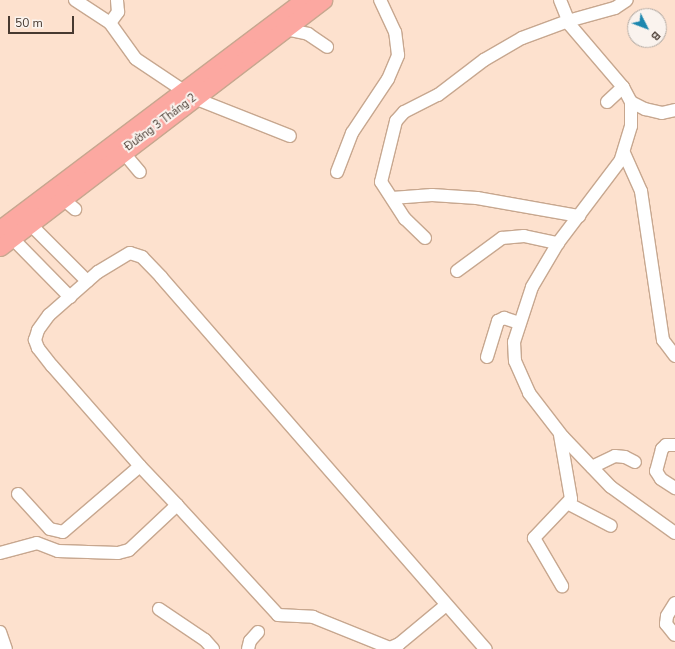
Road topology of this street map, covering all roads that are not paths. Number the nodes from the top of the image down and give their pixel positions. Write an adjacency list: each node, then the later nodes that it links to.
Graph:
1 (75, 0): 9 (street)
2 (118, 0): 9 (street)
3 (304, 0): 13 (highway, Đường 3 Tháng 2)
4 (323, 0): 10 (highway, Đường 3 Tháng 2)
5 (380, 0): 21 (street)
6 (560, 0): 8 (street)
7 (627, 0): 8 (street)
8 (568, 20): 12 (street); 22 (street)
9 (110, 23): 13 (street)
10 (285, 29): 11 (street); 13 (highway, Đường 3 Tháng 2)
11 (327, 47)
12 (623, 88): 14 (street); 15 (street)
13 (189, 94): 17 (street); 18 (highway, Đường 3 Tháng 2); 25 (highway, Đường 3 Tháng 2)
14 (607, 102)
15 (630, 102): 16 (street); 19 (street)
16 (675, 110)
17 (290, 136)
18 (123, 152): 20 (street); 24 (highway, Đường 3 Tháng 2)
19 (624, 153): 23 (street); 32 (street)
20 (140, 172)
21 (337, 172)
22 (392, 198): 23 (street); 26 (street)
23 (579, 216): 27 (street)
24 (30, 224): 25 (highway, Đường 3 Tháng 2); 29 (street)
25 (4, 238): 30 (street)
26 (425, 238)
27 (558, 243): 28 (street); 31 (street)
28 (457, 270)
29 (87, 281): 30 (street); 50 (street)
30 (70, 297): 37 (street)
31 (519, 323): 33 (street); 34 (street)
32 (675, 356)
33 (487, 357)
34 (560, 434): 38 (street); 41 (street)
35 (675, 445): 39 (street)
36 (635, 462): 38 (street)
37 (140, 466): 42 (street); 45 (street)
38 (592, 467): 44 (street)
39 (675, 488)
40 (18, 494): 45 (street)
41 (569, 504): 43 (street); 48 (street)
42 (177, 505): 46 (street); 50 (street)
43 (611, 526)
44 (674, 529)
45 (50, 530): 46 (street)
46 (45, 546): 47 (street)
47 (0, 553)
48 (562, 586)
49 (675, 603): 54 (street)
50 (446, 605): 58 (street)
51 (159, 609): 56 (street)
52 (0, 632): 55 (street)
53 (258, 632): 57 (street)
54 (675, 636)
55 (6, 649)
56 (213, 649)
57 (248, 649)
58 (486, 649)

